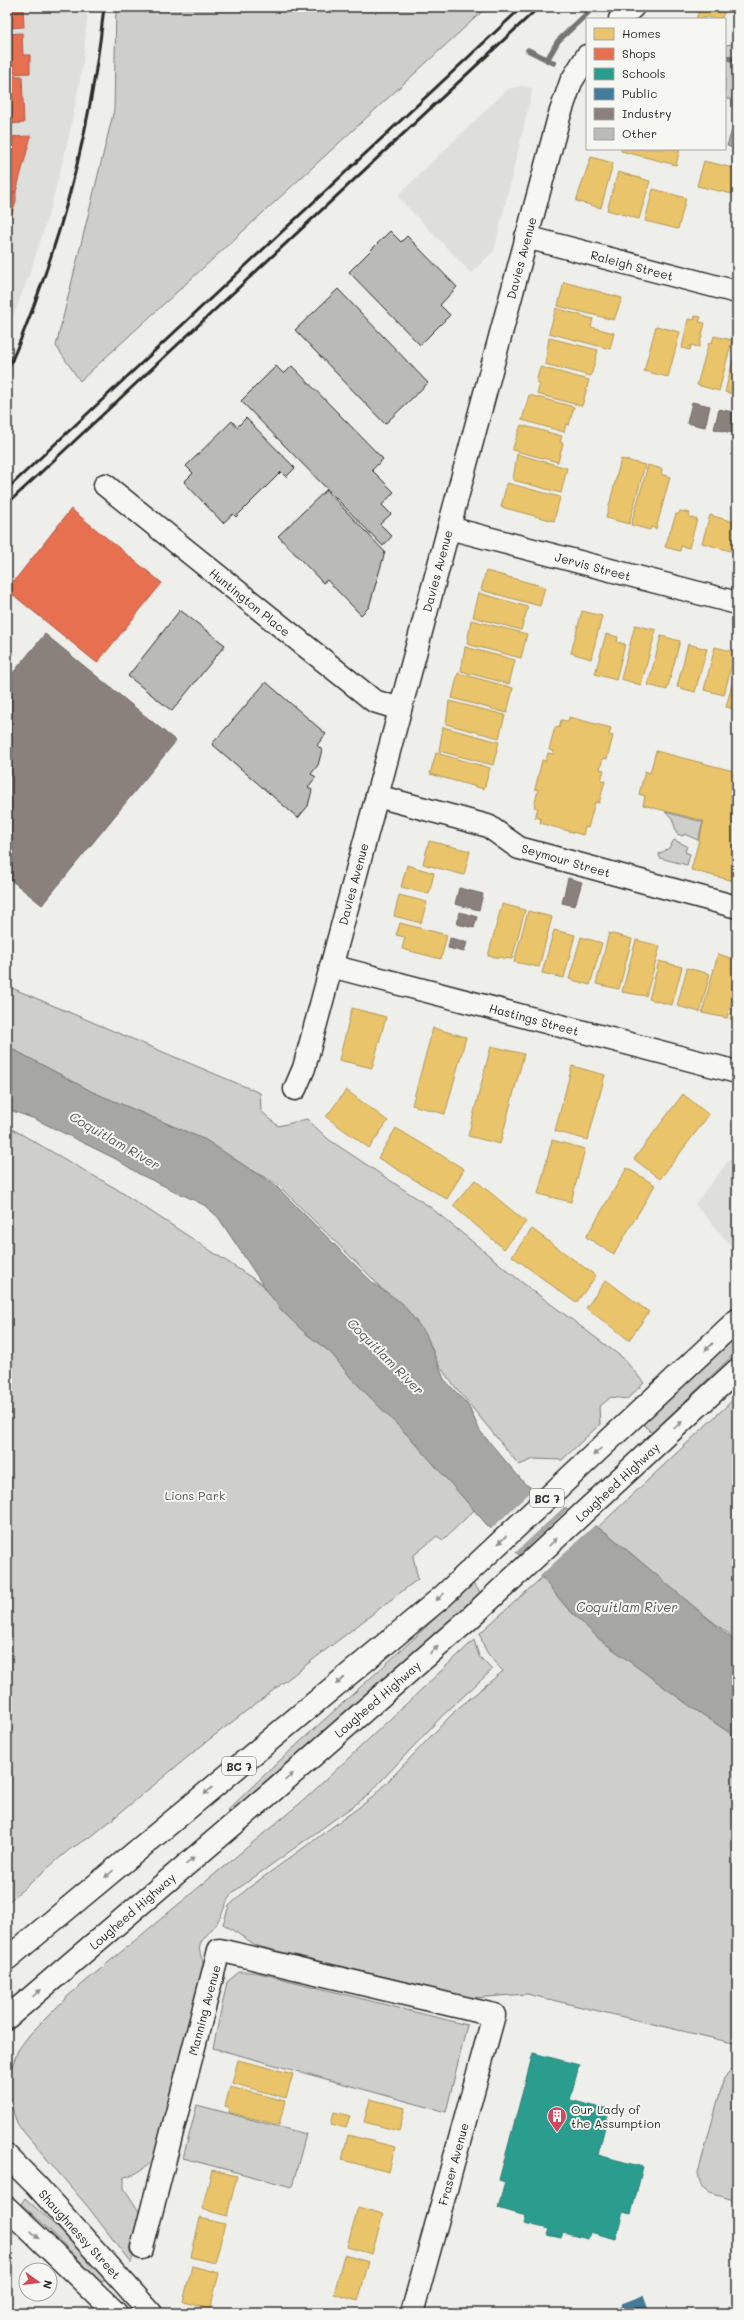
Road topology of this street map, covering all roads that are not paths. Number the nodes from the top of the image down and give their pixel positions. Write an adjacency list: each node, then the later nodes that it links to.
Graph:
1 (633, 7): 2 (street)
2 (621, 18)
3 (586, 58): 4 (street, Davies Avenue)
4 (526, 237): 5 (street, Raleigh Street); 7 (street, Davies Avenue)
5 (737, 292)
6 (105, 485): 9 (street, Huntington Place)
7 (449, 528): 8 (street, Jervis Street); 9 (street, Davies Avenue)
8 (737, 603)
9 (400, 709): 10 (street, Davies Avenue)
10 (377, 796): 11 (street, Seymour Street); 12 (street, Davies Avenue)
11 (737, 908)
12 (331, 966): 13 (street, Hastings Street); 14 (street, Davies Avenue)
13 (737, 1072)
14 (295, 1089)
15 (737, 1320): 17 (street, BC 7, one-way to 17)
16 (737, 1370): 19 (street, Lougheed Highway / BC 7, one-way to 16)
17 (7, 1959)
18 (494, 2015): 22 (street, Manning Avenue); 25 (street, Fraser Avenue)
19 (7, 2018)
20 (7, 2156): 24 (street, Shaughnessy Street)
21 (7, 2208): 23 (street, one-way to 23)
22 (142, 2248)
23 (116, 2313)
24 (151, 2313)
25 (412, 2313)

